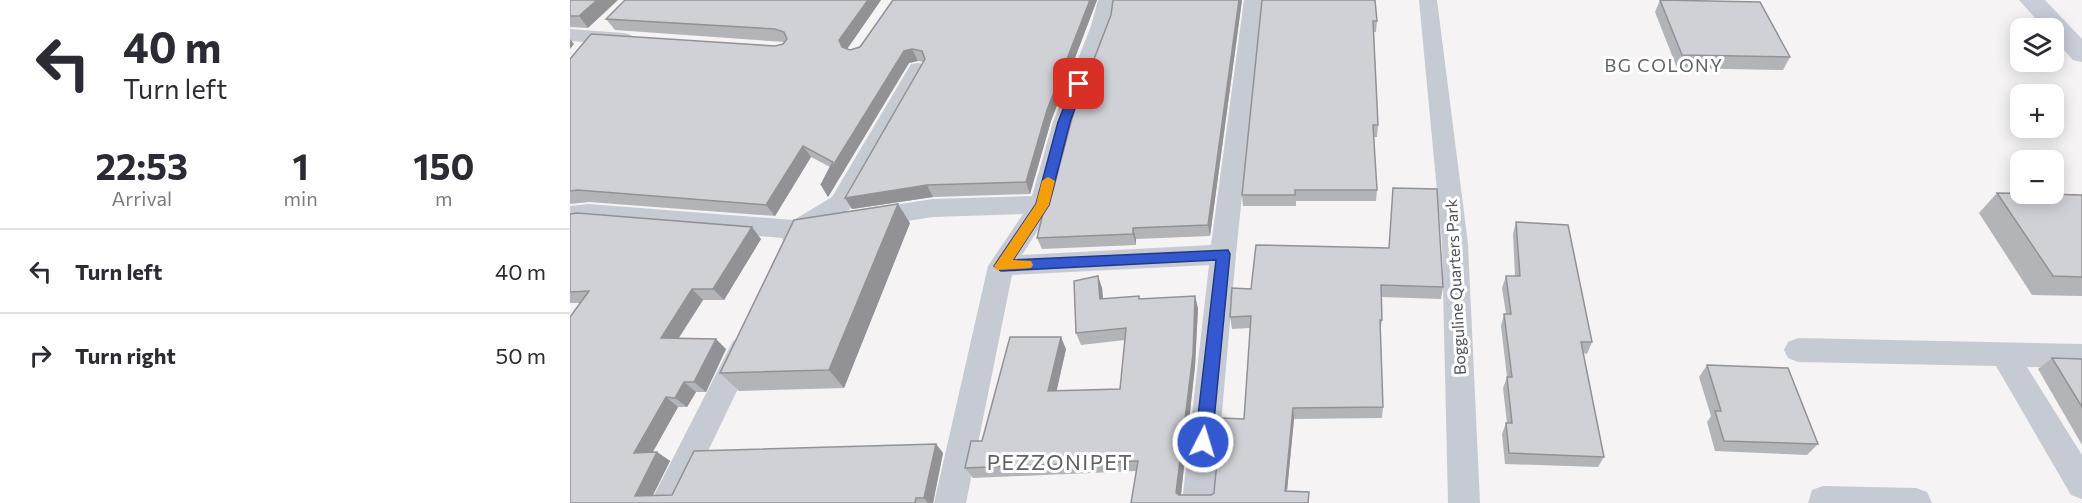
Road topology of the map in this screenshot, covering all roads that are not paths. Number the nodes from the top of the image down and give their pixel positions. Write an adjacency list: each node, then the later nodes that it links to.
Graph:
1 (1107, 0): 12 (street)
2 (1253, 0): 15 (street)
3 (1428, 0): 27 (street, Bogguline Quarters Park)
4 (2031, 0): 9 (street)
5 (608, 22): 7 (street)
6 (570, 35): 7 (street)
7 (592, 38): 8 (street); 10 (street)
8 (640, 40)
9 (2082, 54)
10 (577, 56)
11 (918, 69): 14 (street)
12 (1042, 205): 14 (street); 17 (street)
13 (570, 215): 14 (street)
14 (798, 230): 16 (street)
15 (1223, 254): 17 (street); 26 (street)
16 (784, 262)
17 (1001, 266): 25 (street)
18 (754, 325): 24 (street)
19 (1797, 350): 20 (street)
20 (2004, 354): 21 (street); 22 (street)
21 (2082, 356)
22 (2082, 484)
23 (1822, 501): 28 (street)
24 (666, 503)
25 (950, 503)
26 (1198, 503)
27 (1464, 503)
28 (1916, 503)

